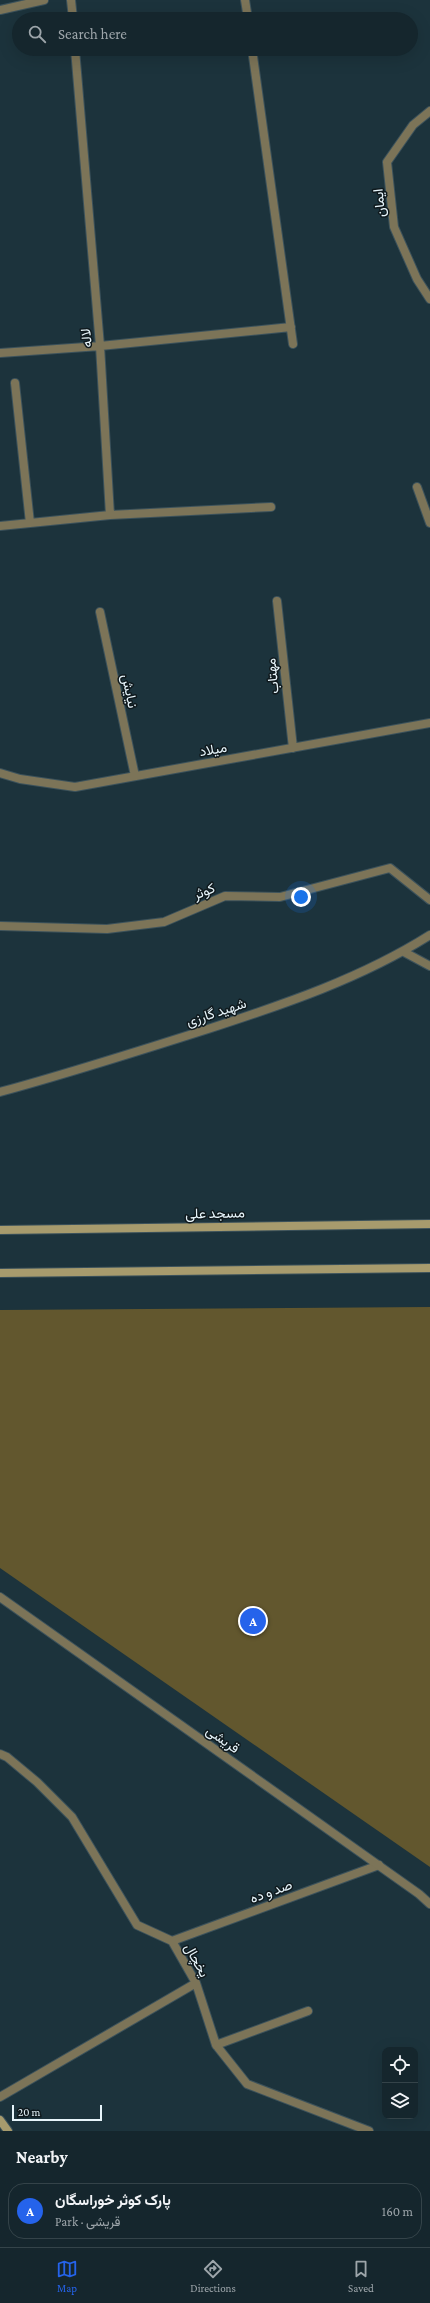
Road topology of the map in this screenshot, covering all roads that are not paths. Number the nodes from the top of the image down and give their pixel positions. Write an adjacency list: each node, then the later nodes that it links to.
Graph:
1 (44, 0): 4 (street)
2 (71, 0): 5 (street)
3 (245, 0): 6 (street)
4 (0, 10)
5 (72, 12)
6 (247, 12)
7 (77, 56): 13 (street, لاله)
8 (253, 56): 11 (street)
9 (430, 111): 10 (street, ایمان)
10 (430, 299)
11 (291, 327): 12 (street); 13 (street)
12 (293, 344)
13 (100, 346): 14 (street); 18 (street, لاله)
14 (0, 353)
15 (15, 383): 19 (street)
16 (417, 487): 20 (street)
17 (271, 507): 18 (street)
18 (110, 515): 19 (street)
19 (30, 522): 21 (street)
20 (430, 523)
21 (0, 526)
22 (277, 601): 25 (street, مهتاب)
23 (100, 612): 27 (street, نیایش)
24 (430, 723): 25 (street, میلاد)
25 (293, 748): 27 (street, میلاد)
26 (0, 774): 27 (street, میلاد)
27 (135, 776)
28 (430, 900): 29 (street, کوثر)
29 (0, 926)
30 (430, 935): 31 (street, شهید گارزی)
31 (404, 952): 32 (street); 33 (street, شهید گارزی)
32 (430, 966)
33 (0, 1092)
34 (430, 1224): 35 (main road, مسجد علی)
35 (0, 1230)
36 (430, 1268): 37 (main road)
37 (0, 1273)
38 (0, 1597): 40 (street, قریشی)
39 (0, 1754): 42 (street, یخچال)
40 (379, 1865): 41 (street, قریشی); 42 (street, صد و ده)
41 (430, 1904)
42 (172, 1941): 43 (street, یخچال)
43 (196, 1983): 45 (street, یخچال); 46 (street)
44 (308, 2011): 45 (street)
45 (216, 2045): 49 (street, یخچال)
46 (0, 2097)
47 (0, 2120): 48 (main road)
48 (8, 2131)
49 (370, 2131)

